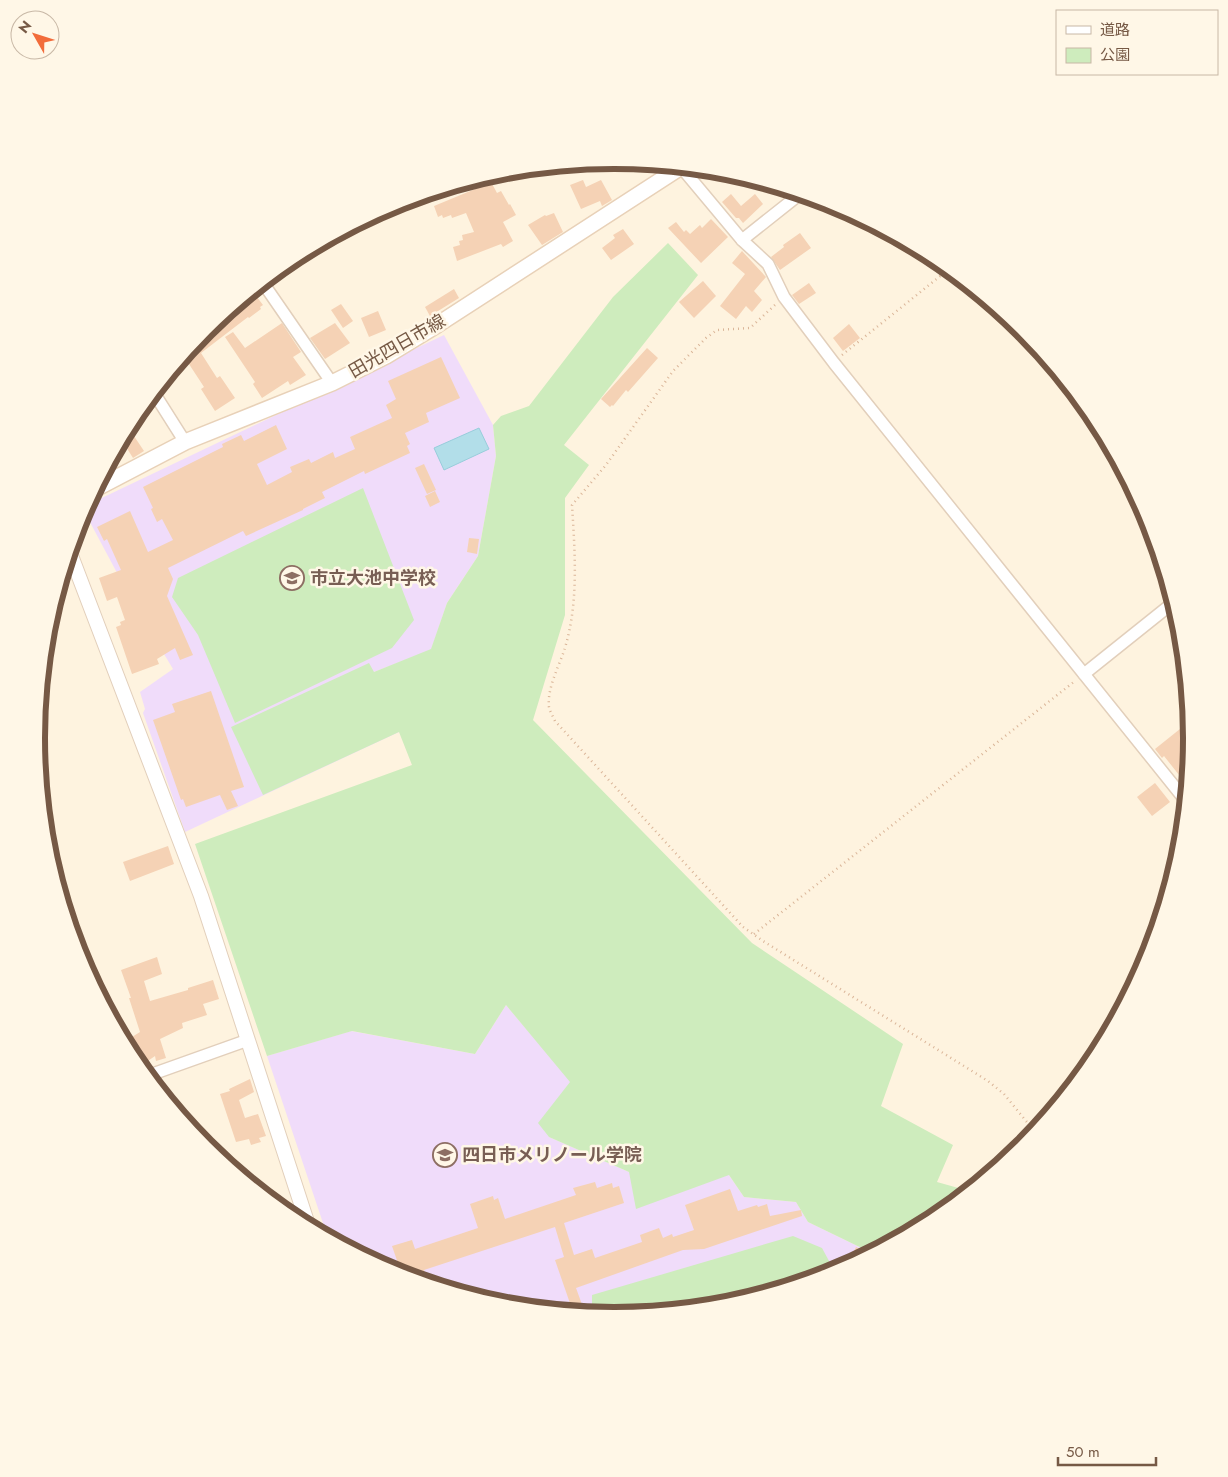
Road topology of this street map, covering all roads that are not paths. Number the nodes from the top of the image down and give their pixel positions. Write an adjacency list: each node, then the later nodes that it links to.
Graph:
1 (672, 173): 6 (main road, 田光四日市線)
2 (687, 174): 4 (street)
3 (794, 199): 4 (street)
4 (742, 240): 12 (street)
5 (267, 288): 6 (street)
6 (332, 383): 8 (main road, 田光四日市線)
7 (158, 399): 8 (street)
8 (186, 442): 9 (main road, 田光四日市線)
9 (106, 483)
10 (73, 562): 14 (street)
11 (1168, 607): 12 (street)
12 (1084, 674): 13 (street)
13 (1180, 794)
14 (248, 1040): 15 (street); 16 (street)
15 (154, 1073)
16 (306, 1217)

